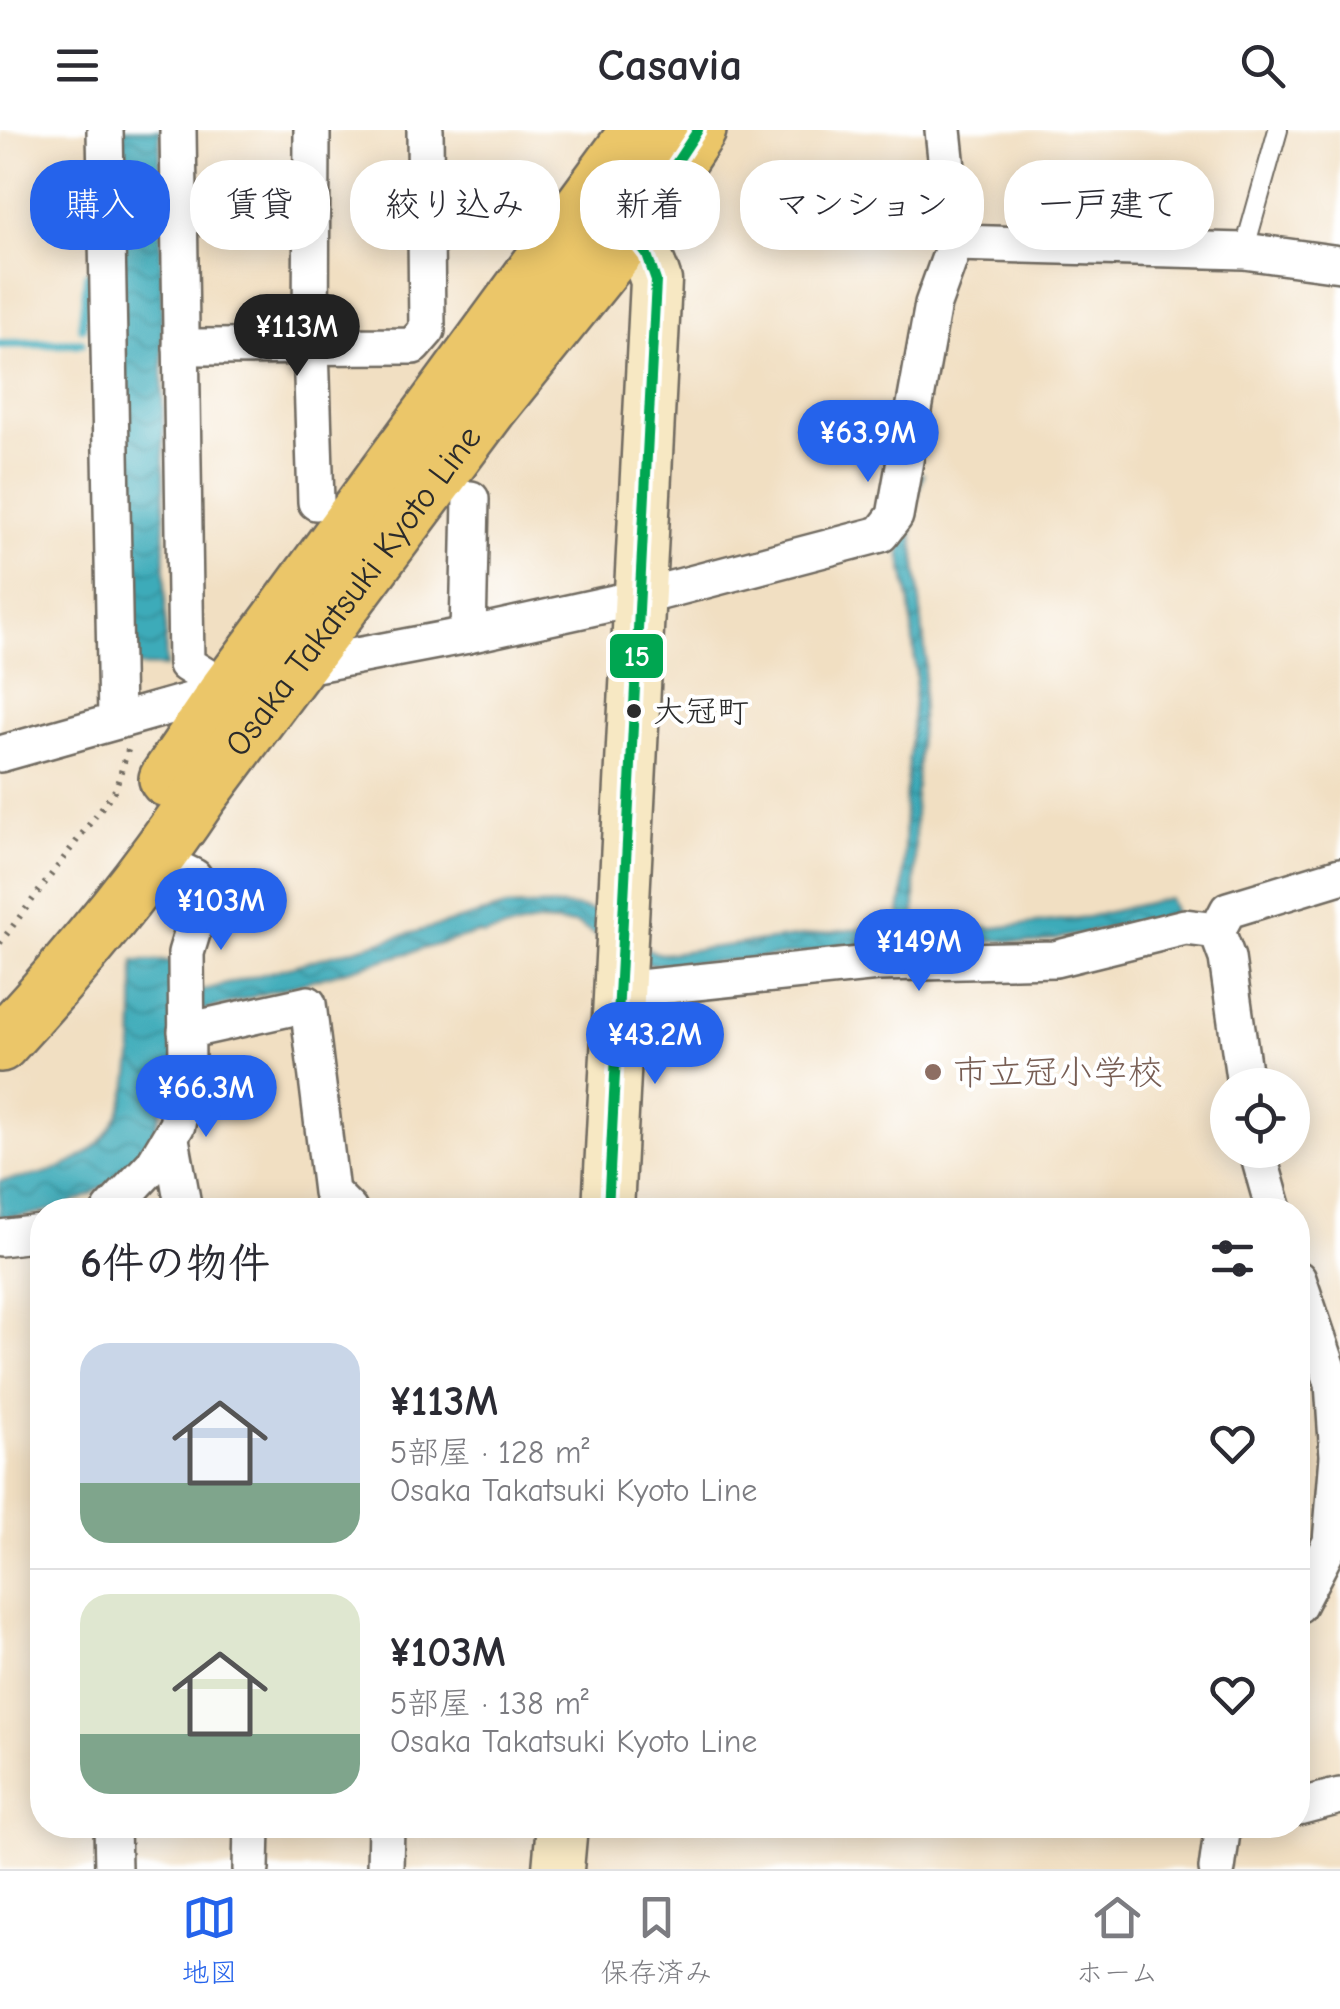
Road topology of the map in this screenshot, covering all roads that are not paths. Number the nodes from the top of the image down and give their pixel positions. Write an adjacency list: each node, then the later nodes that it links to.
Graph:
1 (106, 130): 27 (street)
2 (178, 130): 20 (street)
3 (312, 130): 19 (street)
4 (426, 130): 19 (street)
5 (639, 130): 9 (main road, Osaka Takatsuki Kyoto Line)
6 (698, 130): 10 (main road, Osaka Takatsuki Kyoto Line)
7 (943, 130): 11 (street)
8 (1278, 130): 17 (lane)
9 (616, 160)
10 (678, 160)
11 (946, 160)
12 (580, 209): 26 (main road, Osaka Takatsuki Kyoto Line)
13 (984, 244): 17 (street)
14 (616, 250): 25 (main road, Osaka Takatsuki Kyoto Line)
15 (644, 250): 23 (street)
16 (952, 250): 23 (street)
17 (1244, 251): 18 (street)
18 (1340, 264)
19 (311, 346): 20 (street); 22 (street)
20 (181, 347): 26 (street)
21 (471, 499): 24 (street)
22 (316, 502)
23 (641, 597): 24 (street); 32 (street)
24 (468, 635): 25 (street)
25 (294, 668): 26 (street); 29 (main road, Osaka Takatsuki Kyoto Line)
26 (228, 690): 27 (street); 33 (main road, Osaka Takatsuki Kyoto Line)
27 (130, 728): 28 (street)
28 (0, 754)
29 (157, 859): 34 (street); 35 (main road, Osaka Takatsuki Kyoto Line)
30 (1340, 876): 31 (street)
31 (1216, 931): 32 (street); 36 (street)
32 (622, 959): 42 (street)
33 (0, 1001)
34 (186, 1027): 37 (street); 41 (street)
35 (0, 1044)
36 (1242, 1068)
37 (171, 1139): 39 (street); 40 (street)
38 (1261, 1168): 43 (street)
39 (122, 1198)
40 (182, 1198)
41 (338, 1198)
42 (609, 1198)
43 (1270, 1198)
44 (30, 1234): 45 (street)
45 (0, 1238)
46 (1310, 1315): 47 (street)
47 (1310, 1582)
48 (1340, 1796): 49 (street)
49 (1310, 1804)
50 (112, 1838): 55 (street)
51 (252, 1838): 56 (street)
52 (386, 1838): 57 (street)
53 (561, 1838): 58 (street)
54 (1221, 1838): 59 (street)
55 (113, 1869)
56 (252, 1869)
57 (385, 1869)
58 (558, 1869)
59 (1217, 1869)

